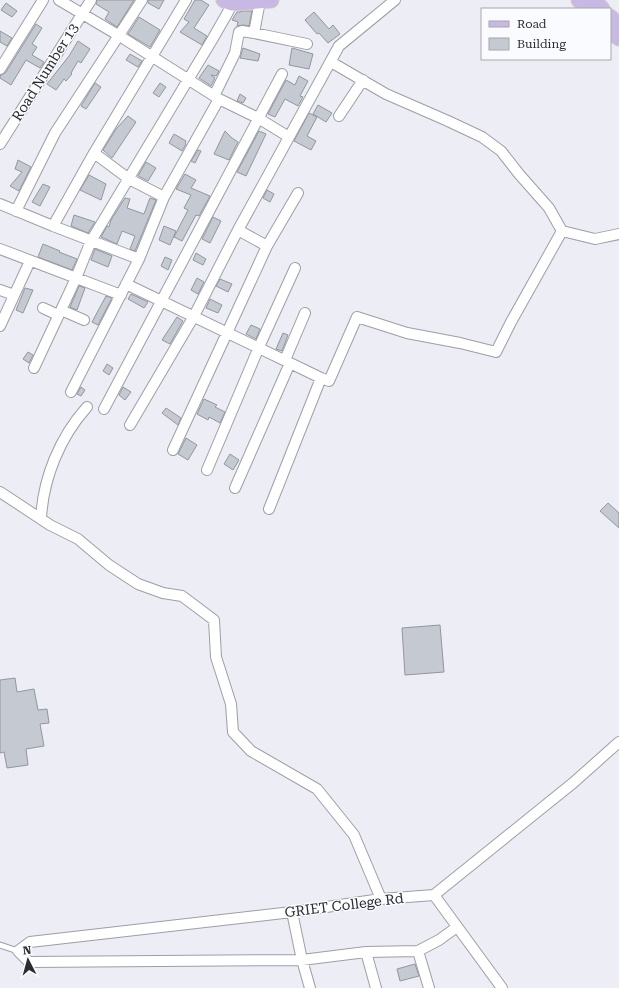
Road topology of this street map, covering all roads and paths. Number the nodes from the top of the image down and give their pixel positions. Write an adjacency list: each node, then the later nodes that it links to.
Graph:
1 (44, 0): 23 (street)
2 (58, 0): 13 (street)
3 (91, 0): 13 (street, Road Number 13)
4 (142, 0): 18 (street)
5 (186, 0): 21 (street)
6 (395, 0): 22 (street)
7 (579, 0): 11 (main road)
8 (594, 0): 12 (main road)
9 (228, 1): 10 (main road); 25 (street)
10 (265, 1): 17 (street)
11 (587, 8)
12 (601, 8)
13 (82, 14): 18 (street); 31 (street, Road Number 13)
14 (611, 18): 15 (main road)
15 (619, 24)
16 (611, 31): 19 (main road)
17 (254, 33): 20 (street); 27 (street)
18 (118, 35): 21 (street); 37 (street)
19 (619, 38)
20 (307, 44)
21 (152, 56): 25 (street); 32 (street)
22 (331, 62): 26 (street); 30 (street)
23 (0, 69)
24 (282, 74): 29 (street)
25 (188, 80): 27 (street); 33 (street)
26 (363, 80): 28 (street); 40 (street)
27 (217, 98): 29 (street); 35 (street)
28 (339, 116)
29 (258, 118): 30 (street); 53 (street)
30 (290, 137): 39 (street)
31 (0, 144)
32 (94, 153): 33 (street); 38 (street)
33 (129, 179): 35 (street); 42 (street)
34 (298, 193): 43 (street)
35 (164, 197): 45 (street)
36 (0, 204): 37 (street)
37 (16, 211): 38 (street)
38 (53, 226): 42 (street)
39 (238, 230): 43 (street); 57 (street)
40 (562, 231): 41 (street); 64 (street)
41 (619, 234)
42 (91, 240): 45 (street); 48 (street)
43 (268, 246): 60 (street)
44 (0, 249): 46 (street)
45 (139, 259): 49 (street)
46 (30, 261): 48 (street); 51 (street)
47 (295, 268): 61 (street)
48 (76, 278): 52 (street); 55 (street)
49 (126, 284): 52 (street); 53 (street)
50 (0, 290): 51 (street)
51 (14, 295): 59 (street)
52 (120, 295): 65 (street)
53 (161, 300): 57 (street); 67 (street)
54 (43, 308): 55 (street)
55 (60, 313): 58 (street); 63 (street)
56 (305, 314): 62 (street)
57 (194, 316): 60 (street); 68 (street)
58 (84, 320)
59 (0, 326)
60 (228, 332): 61 (street); 69 (street)
61 (259, 348): 62 (street); 70 (street)
62 (288, 362): 64 (street); 71 (street)
63 (34, 368)
64 (321, 378): 73 (street)
65 (71, 392)
66 (88, 407): 74 (street)
67 (104, 409)
68 (130, 425)
69 (173, 450)
70 (207, 470)
71 (235, 488)
72 (0, 492): 74 (street)
73 (269, 508)
74 (41, 519): 77 (street)
75 (619, 742): 76 (street)
76 (434, 895): 77 (street, GRIET College Rd); 79 (street)
77 (381, 899): 78 (street, GRIET College Rd)
78 (292, 912): 82 (street, GRIET College Rd); 84 (street)
79 (457, 927): 81 (street); 88 (street)
80 (0, 945): 82 (lane)
81 (418, 950): 83 (street); 87 (street)
82 (18, 952): 84 (street)
83 (366, 952): 84 (street); 86 (street)
84 (302, 960): 85 (street)
85 (310, 988)
86 (376, 988)
87 (429, 988)
88 (502, 988)

